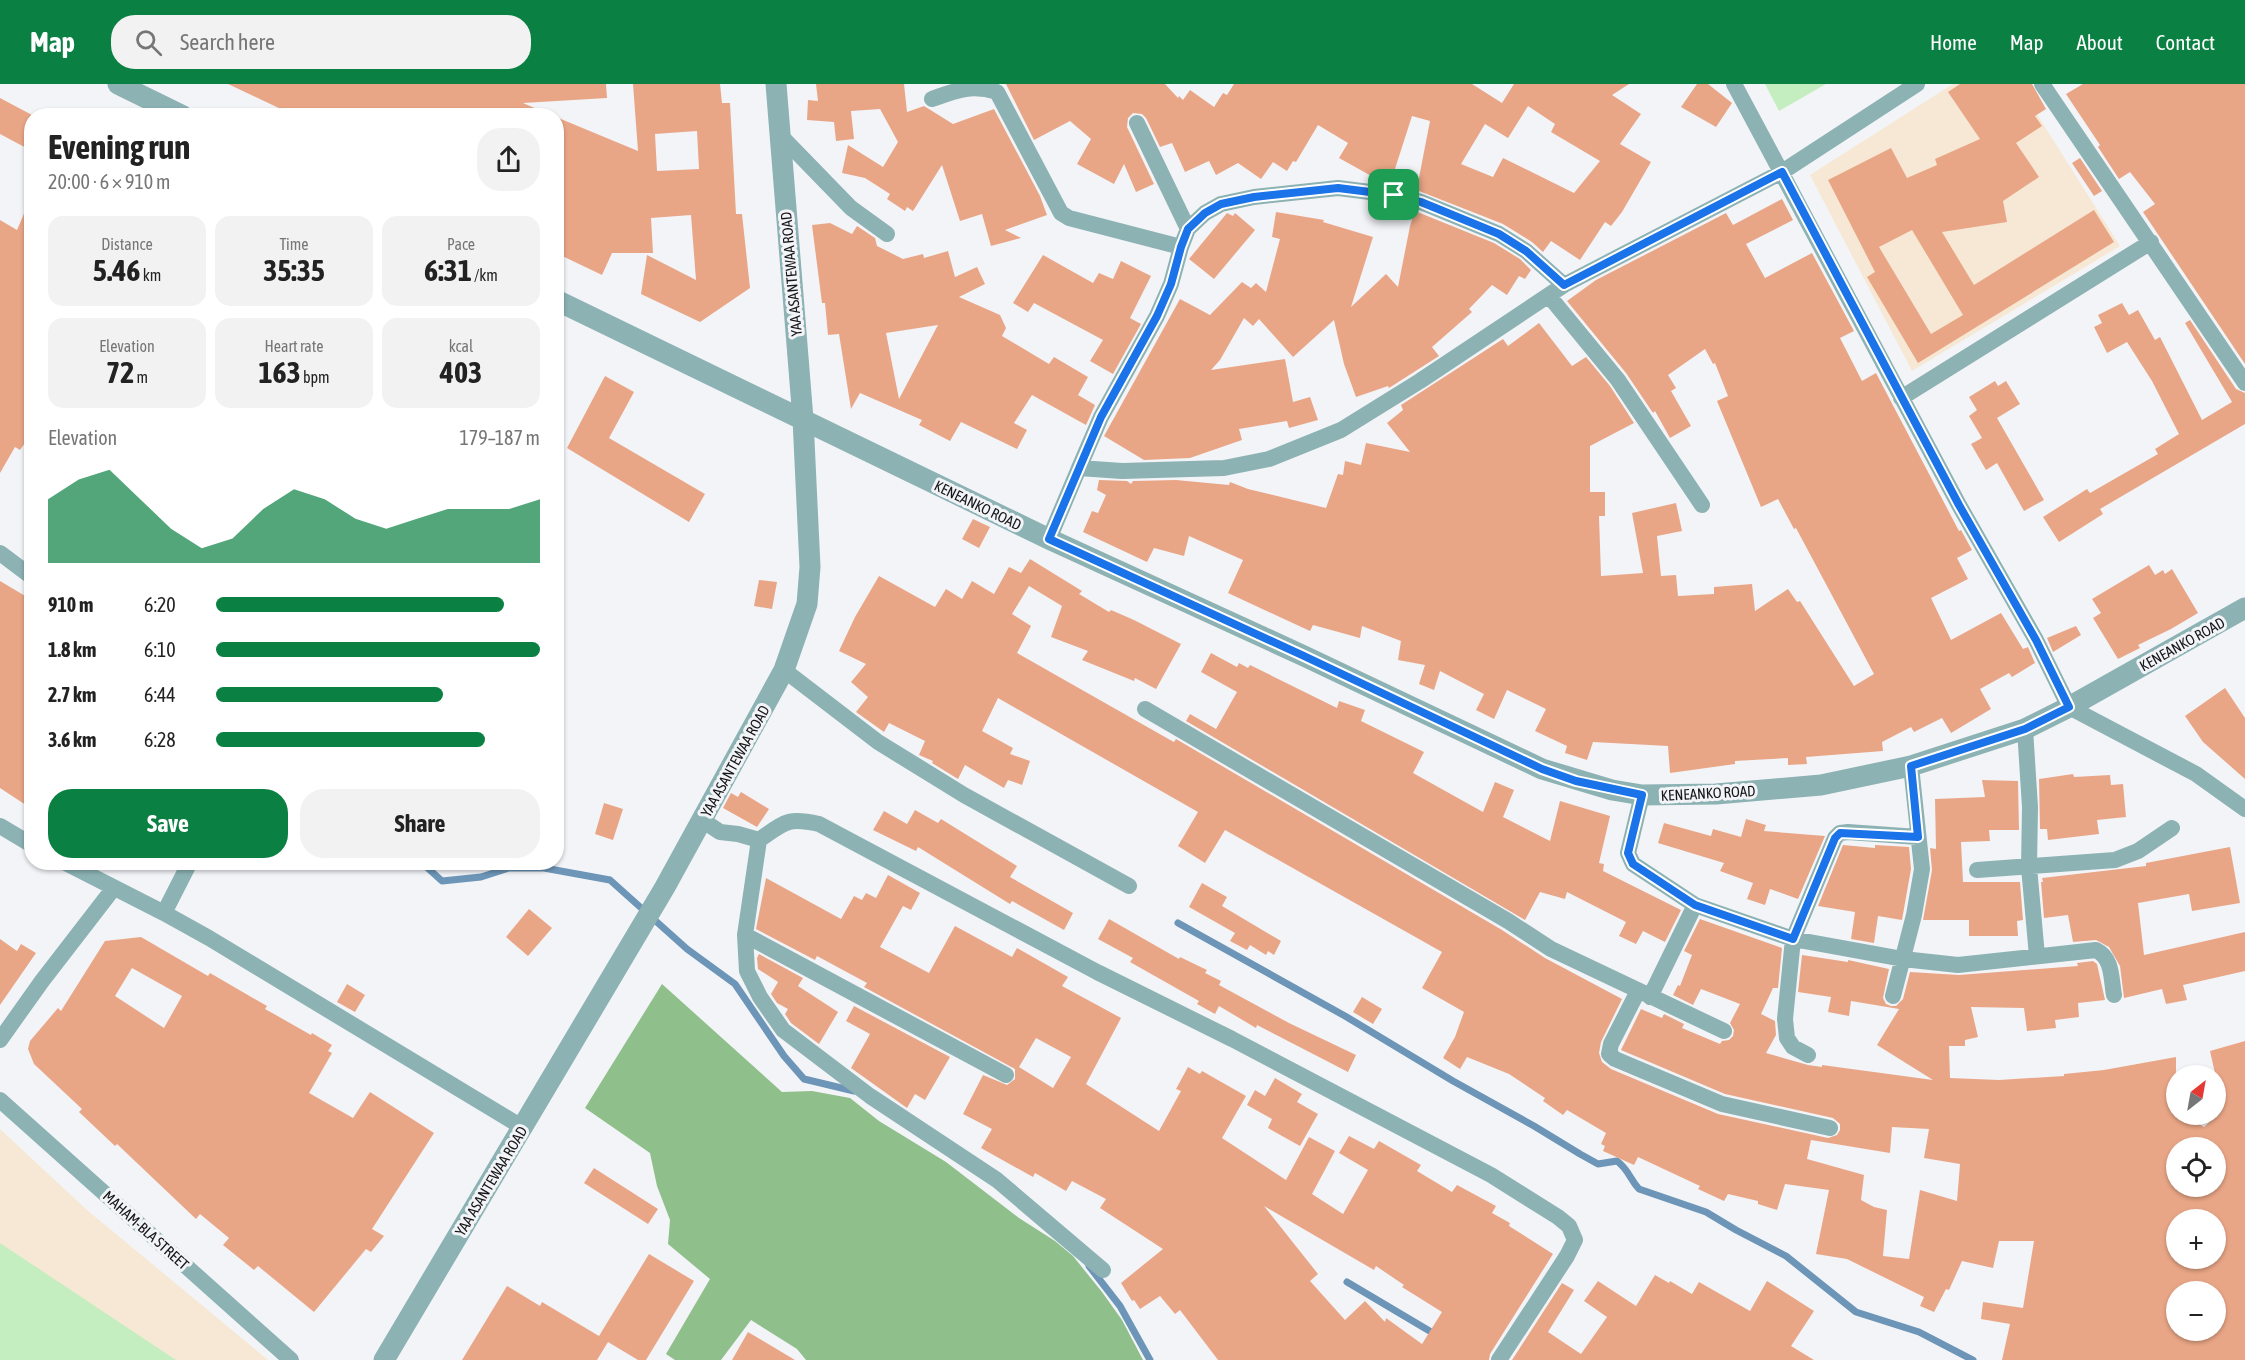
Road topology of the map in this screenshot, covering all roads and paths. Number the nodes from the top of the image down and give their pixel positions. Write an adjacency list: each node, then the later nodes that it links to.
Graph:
1 (118, 84): 7 (street)
2 (776, 84): 9 (street, YAA ASANTEWAA ROAD)
3 (1734, 84): 10 (street)
4 (1917, 84): 10 (street)
5 (2043, 84): 13 (street)
6 (932, 99): 14 (street)
7 (167, 108)
8 (1137, 123): 11 (street)
9 (780, 135): 12 (street); 20 (street, YAA ASANTEWAA ROAD)
10 (1782, 172): 15 (street); 19 (street)
11 (1188, 229): 14 (street); 15 (street)
12 (887, 234)
13 (2151, 242): 18 (street); 19 (street)
14 (1181, 247): 21 (street)
15 (1564, 285): 16 (street)
16 (1549, 296): 21 (street); 22 (street)
17 (564, 304): 20 (street, KENEANKO ROAD)
18 (2245, 383)
19 (1901, 399): 28 (street)
20 (802, 419): 23 (street, KENEANKO ROAD); 27 (street, YAA ASANTEWAA ROAD)
21 (1079, 468): 23 (street)
22 (1702, 505)
23 (1049, 539): 32 (street, KENEANKO ROAD)
24 (0, 554): 25 (street)
25 (24, 571)
26 (2245, 608): 28 (street, KENEANKO ROAD)
27 (784, 670): 34 (street, YAA ASANTEWAA ROAD); 44 (street)
28 (2069, 707): 30 (street, KENEANKO ROAD); 33 (street)
29 (1145, 709): 52 (street)
30 (2025, 729): 31 (street, KENEANKO ROAD); 40 (street)
31 (1911, 766): 32 (street, KENEANKO ROAD); 37 (street)
32 (1642, 795): 46 (street)
33 (2245, 809)
34 (702, 820): 39 (street); 60 (street, YAA ASANTEWAA ROAD)
35 (0, 826): 38 (street)
36 (2172, 828): 40 (street)
37 (1918, 837): 49 (street); 51 (street)
38 (24, 840)
39 (759, 840): 48 (street); 65 (street)
40 (2029, 867): 43 (street); 50 (street)
41 (79, 870): 45 (street)
42 (186, 870): 47 (street)
43 (1977, 870)
44 (1129, 886)
45 (113, 889): 47 (street); 56 (street)
46 (1695, 905): 49 (street); 52 (street)
47 (164, 913): 60 (street)
48 (745, 935): 58 (street); 62 (street)
49 (1793, 939): 51 (street); 57 (street)
50 (2037, 956): 51 (street); 53 (street)
51 (1903, 959): 54 (street)
52 (1644, 994): 55 (street); 61 (street)
53 (2114, 995)
54 (1893, 996)
55 (1724, 1031)
56 (0, 1040)
57 (1808, 1055)
58 (1006, 1075)
59 (0, 1100): 63 (street, MAHAM-BLA STREET)
60 (522, 1127): 64 (street, YAA ASANTEWAA ROAD)
61 (1830, 1128)
62 (1103, 1270)
63 (291, 1360)
64 (384, 1360)
65 (1499, 1360)

